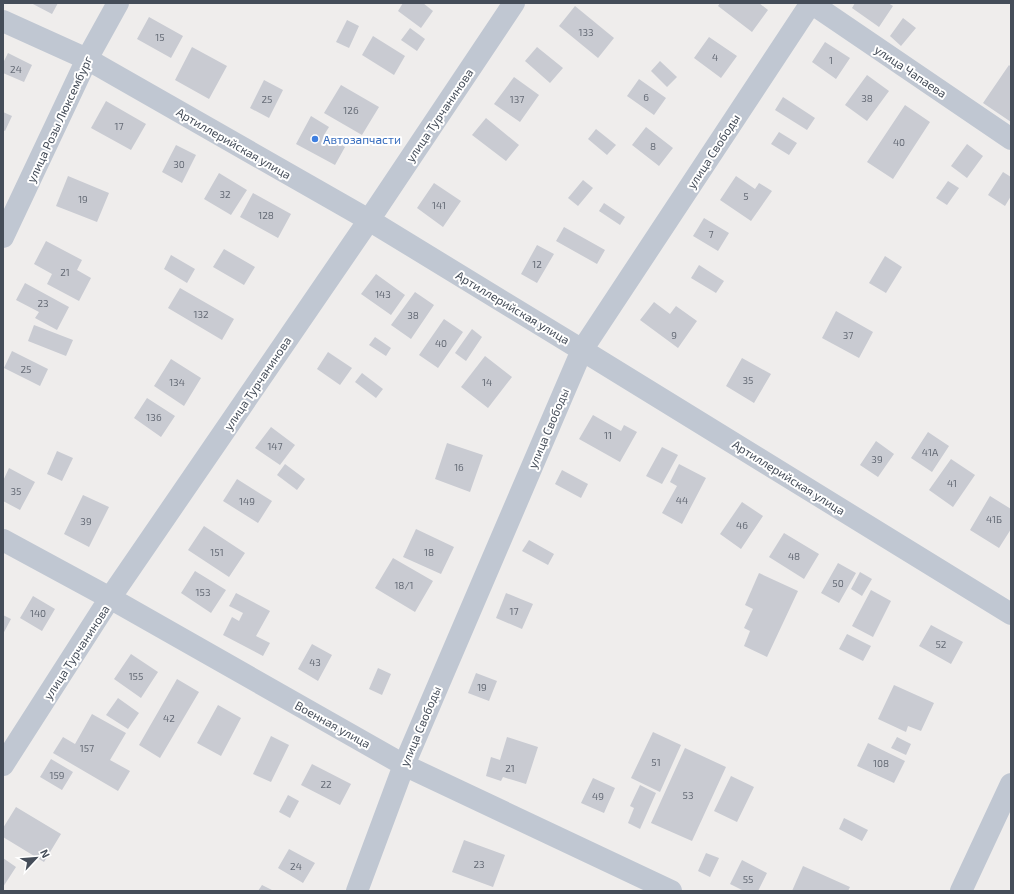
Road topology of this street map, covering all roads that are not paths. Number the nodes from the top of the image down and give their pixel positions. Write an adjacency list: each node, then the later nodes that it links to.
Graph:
1 (118, 3): 5 (street, улица Розы Люксембург)
2 (514, 3): 7 (street, улица Турчанинова)
3 (811, 3): 6 (street, улица Чапаева); 9 (street, улица Свободы)
4 (3, 21): 5 (street, Артиллерийская улица)
5 (87, 59): 7 (street, Артиллерийская улица); 8 (street, улица Розы Люксембург)
6 (1011, 139)
7 (369, 220): 9 (street, Артиллерийская улица); 11 (street, улица Турчанинова)
8 (3, 237)
9 (582, 350): 12 (street, Артиллерийская улица); 13 (street, улица Свободы)
10 (3, 540): 11 (street, Военная улица)
11 (110, 598): 13 (street, Военная улица); 14 (street, улица Турчанинова)
12 (1011, 614)
13 (404, 764): 16 (street, улица Свободы); 17 (street, Военная улица)
14 (3, 765)
15 (1011, 784): 18 (street)
16 (357, 891)
17 (671, 891)
18 (960, 891)

